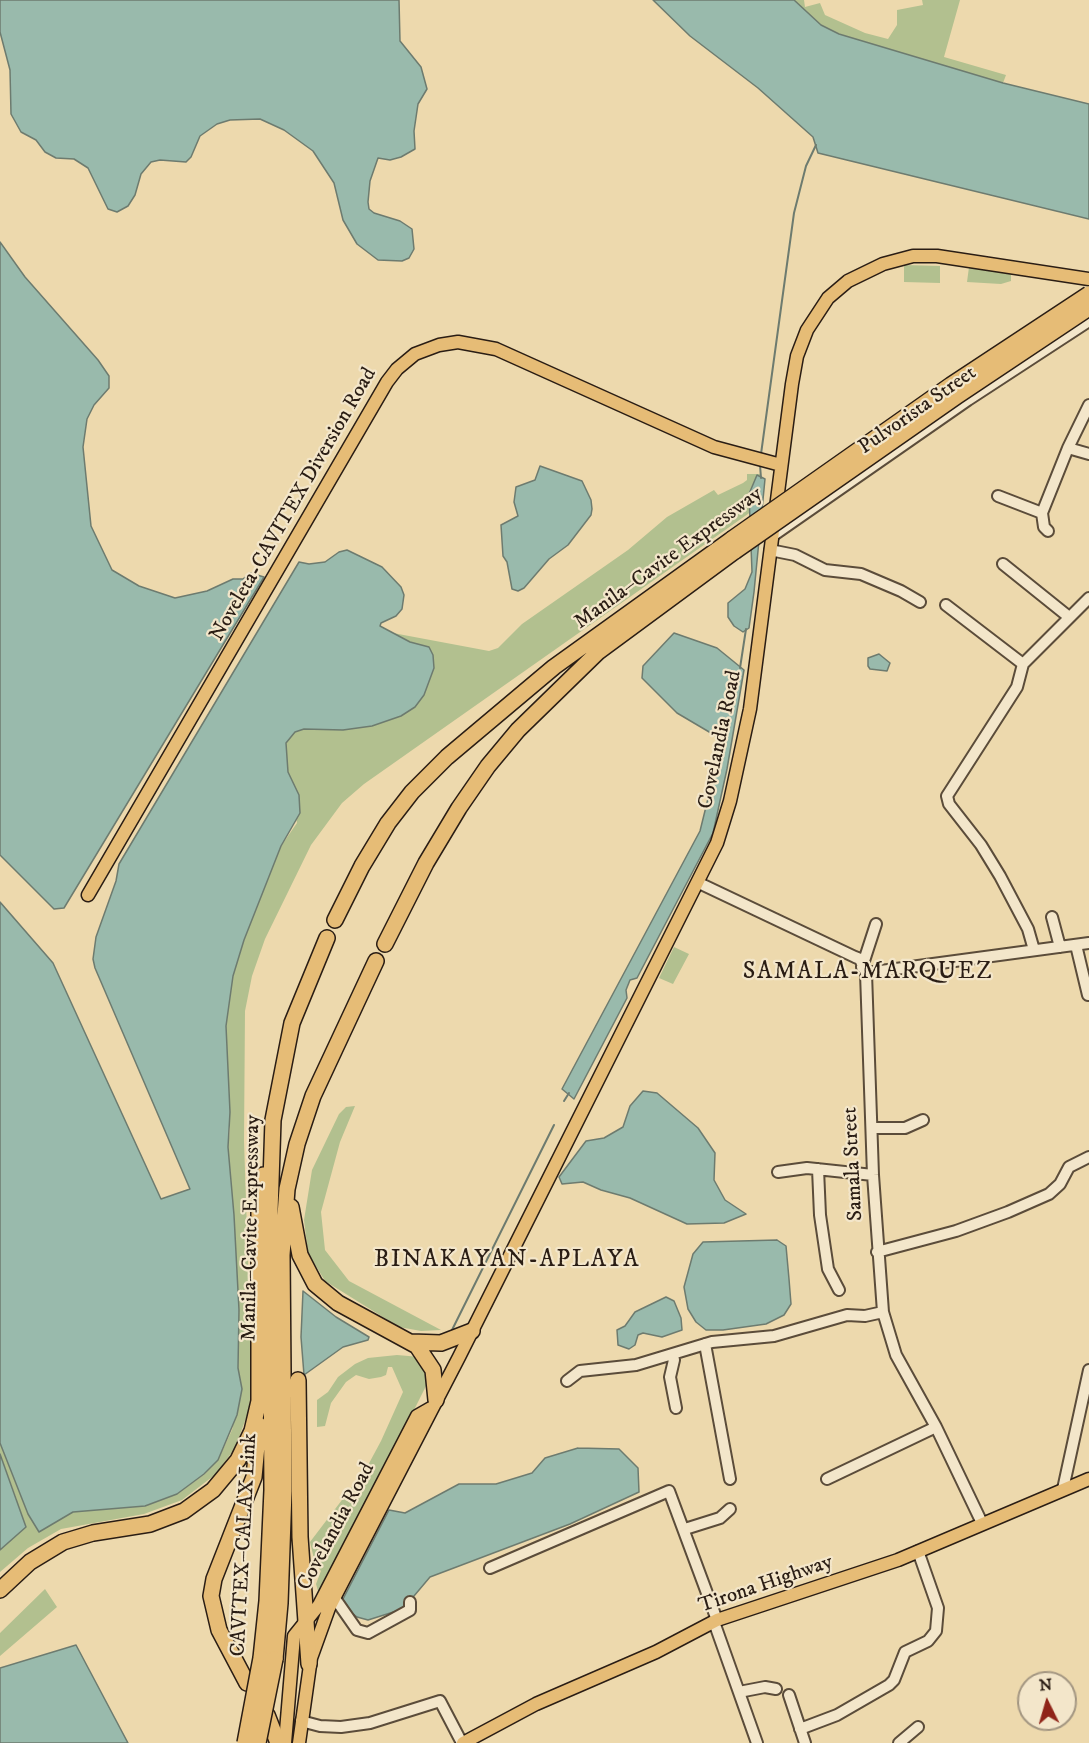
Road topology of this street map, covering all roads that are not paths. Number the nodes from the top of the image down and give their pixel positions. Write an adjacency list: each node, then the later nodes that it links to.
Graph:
1 (1089, 279): 8 (main road, Covelandia Road)
2 (1089, 294): 13 (highway, Manila–Cavite Expressway, bridge)
3 (1089, 308): 13 (highway, Manila–Cavite Expressway, bridge)
4 (1089, 321): 12 (street, Pulvorista Street)
5 (1089, 405): 6 (street)
6 (1068, 448): 7 (street); 10 (street)
7 (1089, 454)
8 (777, 463): 12 (main road, Covelandia Road); 22 (main road, Noveleta-CAVITEX Diversion Road)
9 (999, 496): 10 (street)
10 (1042, 513): 11 (street)
11 (1048, 531)
12 (771, 537): 14 (main road, Covelandia Road)
13 (733, 545): 24 (highway, Manila–Cavite Expressway); 28 (highway, Manila–Cavite Expressway)
14 (770, 550): 17 (street); 21 (main road, Covelandia Road)
15 (1003, 564): 19 (street)
16 (1089, 598): 19 (street)
17 (920, 602)
18 (946, 605): 20 (street)
19 (1069, 617): 20 (street)
20 (1023, 664): 31 (street)
21 (699, 883): 33 (street); 46 (main road, Covelandia Road)
22 (88, 895)
23 (1052, 917): 30 (street)
24 (335, 920)
25 (876, 924): 33 (street)
26 (327, 938): 37 (highway, Manila–Cavite Expressway)
27 (1089, 943): 29 (street)
28 (385, 944)
29 (1076, 945): 30 (street); 34 (street)
30 (1060, 946): 31 (street)
31 (1034, 950): 33 (street)
32 (376, 961): 42 (highway, Manila–Cavite Expressway)
33 (864, 970): 36 (street, Samala Street)
34 (1088, 995)
35 (923, 1120): 36 (street)
36 (872, 1128): 41 (street, Samala Street)
37 (271, 1149): 52 (highway, Manila–Cavite Expressway); 53 (highway)
38 (1089, 1157): 43 (street)
39 (818, 1169): 40 (street); 41 (street); 44 (street)
40 (778, 1172)
41 (873, 1175): 43 (street, Samala Street)
42 (287, 1189): 47 (highway); 52 (highway, Manila–Cavite Expressway)
43 (877, 1252): 45 (street, Samala Street)
44 (839, 1290)
45 (883, 1312): 48 (street); 56 (street, Samala Street)
46 (472, 1330): 47 (highway); 54 (main road, Covelandia Road)
47 (411, 1342): 54 (highway)
48 (705, 1344): 49 (street); 57 (street)
49 (673, 1354): 51 (street); 55 (street)
50 (1089, 1370): 60 (street)
51 (567, 1381)
52 (284, 1383): 69 (highway); 71 (highway, CAVITEX–CALAX Link)
53 (259, 1401): 66 (highway); 73 (highway)
54 (434, 1403): 67 (main road, Covelandia Road); 69 (main road, Covelandia Road)
55 (676, 1408)
56 (936, 1427): 58 (street); 62 (street, Samala Street)
57 (730, 1479)
58 (827, 1479)
59 (1089, 1479): 60 (main road, Tirona Highway)
60 (1063, 1489): 62 (main road, Tirona Highway)
61 (730, 1509): 63 (street)
62 (982, 1523): 64 (main road, Tirona Highway)
63 (685, 1529): 65 (street); 70 (street)
64 (918, 1551): 70 (main road, Tirona Highway); 80 (street)
65 (490, 1568)
66 (0, 1590)
67 (334, 1597): 68 (street); 72 (main road, Covelandia Road)
68 (410, 1602)
69 (305, 1620): 72 (highway); 84 (main road, Covelandia Road)
70 (715, 1621): 75 (street); 86 (main road, Tirona Highway)
71 (268, 1658): 81 (highway, CAVITEX–CALAX Link, bridge); 82 (highway, CAVITEX–CALAX Link, bridge)
72 (309, 1664): 78 (main road, Covelandia Road)
73 (247, 1683)
74 (776, 1689): 75 (street)
75 (739, 1692): 87 (street)
76 (789, 1695): 80 (street)
77 (267, 1715): 83 (highway)
78 (301, 1721): 85 (main road, Covelandia Road); 86 (street)
79 (918, 1727): 89 (street)
80 (800, 1729): 88 (street)
81 (245, 1743)
82 (258, 1743)
83 (278, 1743)
84 (285, 1743)
85 (298, 1743)
86 (462, 1743)
87 (757, 1743)
88 (805, 1743)
89 (899, 1743)

